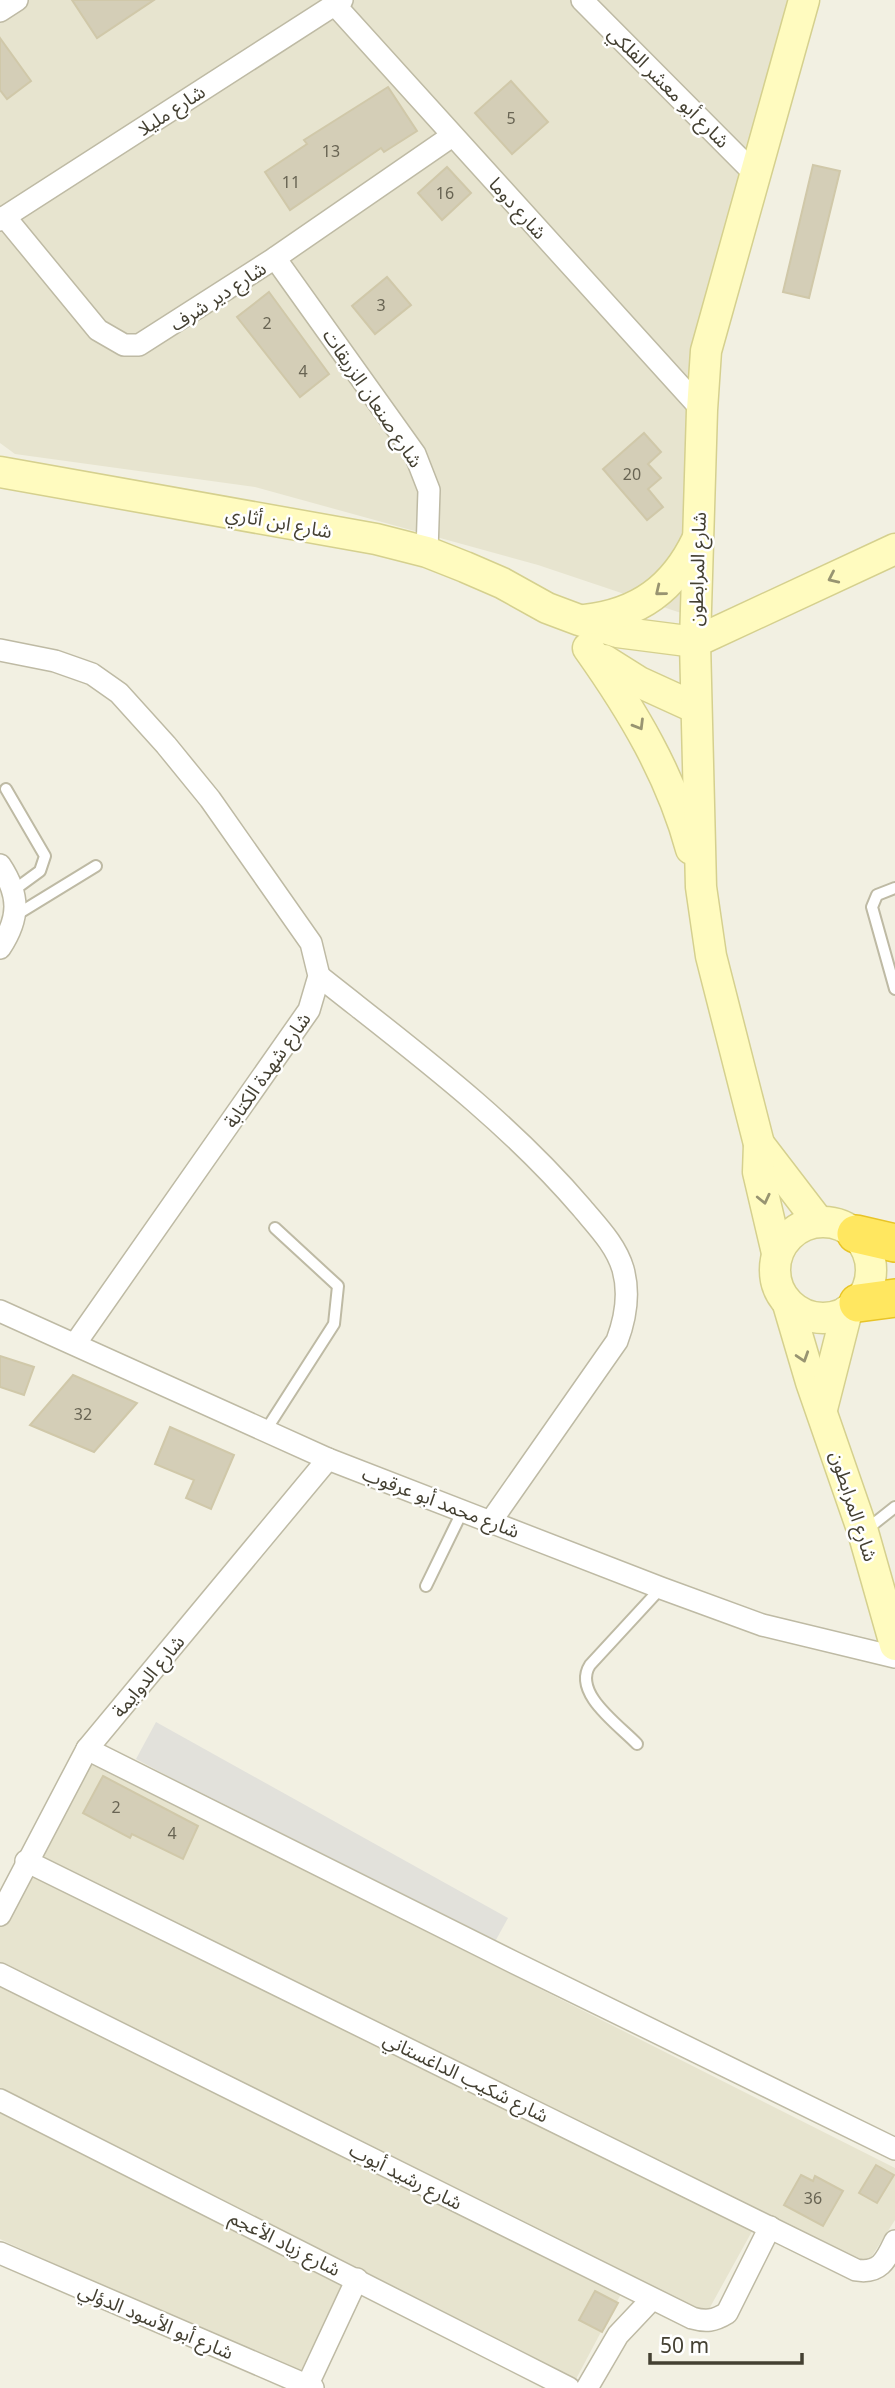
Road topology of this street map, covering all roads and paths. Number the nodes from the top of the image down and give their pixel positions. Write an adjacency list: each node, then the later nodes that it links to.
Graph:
1 (582, 0): 5 (street, شارع أبو معشر الفلكي)
2 (804, 0): 5 (street, شارع المرابطون)
3 (339, 3): 4 (street, شارع دوما); 6 (street, شارع مليلا)
4 (452, 136): 7 (street, شارع دير شرف); 8 (street, شارع دوما)
5 (755, 174): 8 (street, شارع المرابطون)
6 (3, 219): 7 (street, شارع دير شرف)
7 (275, 258): 12 (street, شارع صنعان الزريقات)
8 (702, 410): 10 (street, شارع المرابطون)
9 (0, 472): 12 (street, شارع ابن أثاري)
10 (699, 536): 13 (street, one-way to 13); 14 (street, شارع المرابطون)
11 (895, 549): 14 (street, one-way to 14)
12 (427, 552): 13 (street, شارع ابن أثاري)
13 (583, 634): 14 (street, شارع ابن أثاري); 16 (street, شارع ابن أثاري); 20 (street, one-way to 20)
14 (695, 642): 16 (street, شارع المرابطون)
15 (0, 650): 25 (street)
16 (696, 708): 20 (street, شارع المرابطون)
17 (6, 789): 22 (lane)
18 (0, 865): 22 (street)
19 (96, 866): 23 (lane)
20 (701, 887): 27 (street, شارع المرابطون)
21 (895, 888): 26 (lane)
22 (14, 890): 23 (street)
23 (16, 915): 24 (street)
24 (0, 948)
25 (319, 976): 37 (street, شارع شهدة الكتابة); 43 (street)
26 (895, 989)
27 (759, 1144): 28 (street, شارع المرابطون); 31 (street, شارع المرابطون, one-way to 31)
28 (818, 1222): 30 (street); 31 (street)
29 (275, 1228): 39 (lane)
30 (871, 1241): 32 (street); 34 (street)
31 (777, 1253): 35 (street)
32 (895, 1255)
33 (895, 1284): 34 (street)
34 (866, 1302): 35 (street); 38 (street)
35 (788, 1304): 38 (street, شارع المرابطون, one-way to 38)
36 (0, 1311): 37 (street, شارع محمد أبو عرقوب)
37 (75, 1344): 39 (street, شارع محمد أبو عرقوب)
38 (822, 1409): 44 (street, شارع المرابطون)
39 (266, 1430): 40 (street, شارع محمد أبو عرقوب)
40 (328, 1459): 42 (street, شارع محمد أبو عرقوب); 50 (street, شارع الدوايمة)
41 (895, 1507): 44 (lane)
42 (463, 1510): 43 (street, شارع محمد أبو عرقوب); 45 (lane)
43 (491, 1521): 46 (street, شارع محمد أبو عرقوب)
44 (863, 1532): 47 (street, شارع المرابطون)
45 (426, 1586)
46 (661, 1588): 48 (street, شارع محمد أبو عرقوب); 49 (lane)
47 (895, 1644)
48 (895, 1657)
49 (637, 1744)
50 (87, 1749): 51 (street, شارع الدوايمة); 55 (street)
51 (26, 1861): 52 (street, شارع الدوايمة); 56 (street, شارع شكيب الداغستاني)
52 (0, 1915)
53 (0, 1974): 60 (street, شارع رشيد أيوب)
54 (0, 2099): 59 (street, شارع زياد الأعجم)
55 (895, 2149)
56 (770, 2227): 57 (street, شارع شكيب الداغستاني); 60 (street, شارع رشيد أيوب)
57 (895, 2241)
58 (0, 2253): 61 (street, شارع أبو الأسود الدؤلي)
59 (357, 2279): 61 (street); 62 (street, شارع زياد الأعجم)
60 (652, 2299): 63 (street)
61 (310, 2387)
62 (569, 2388)
63 (587, 2388)

